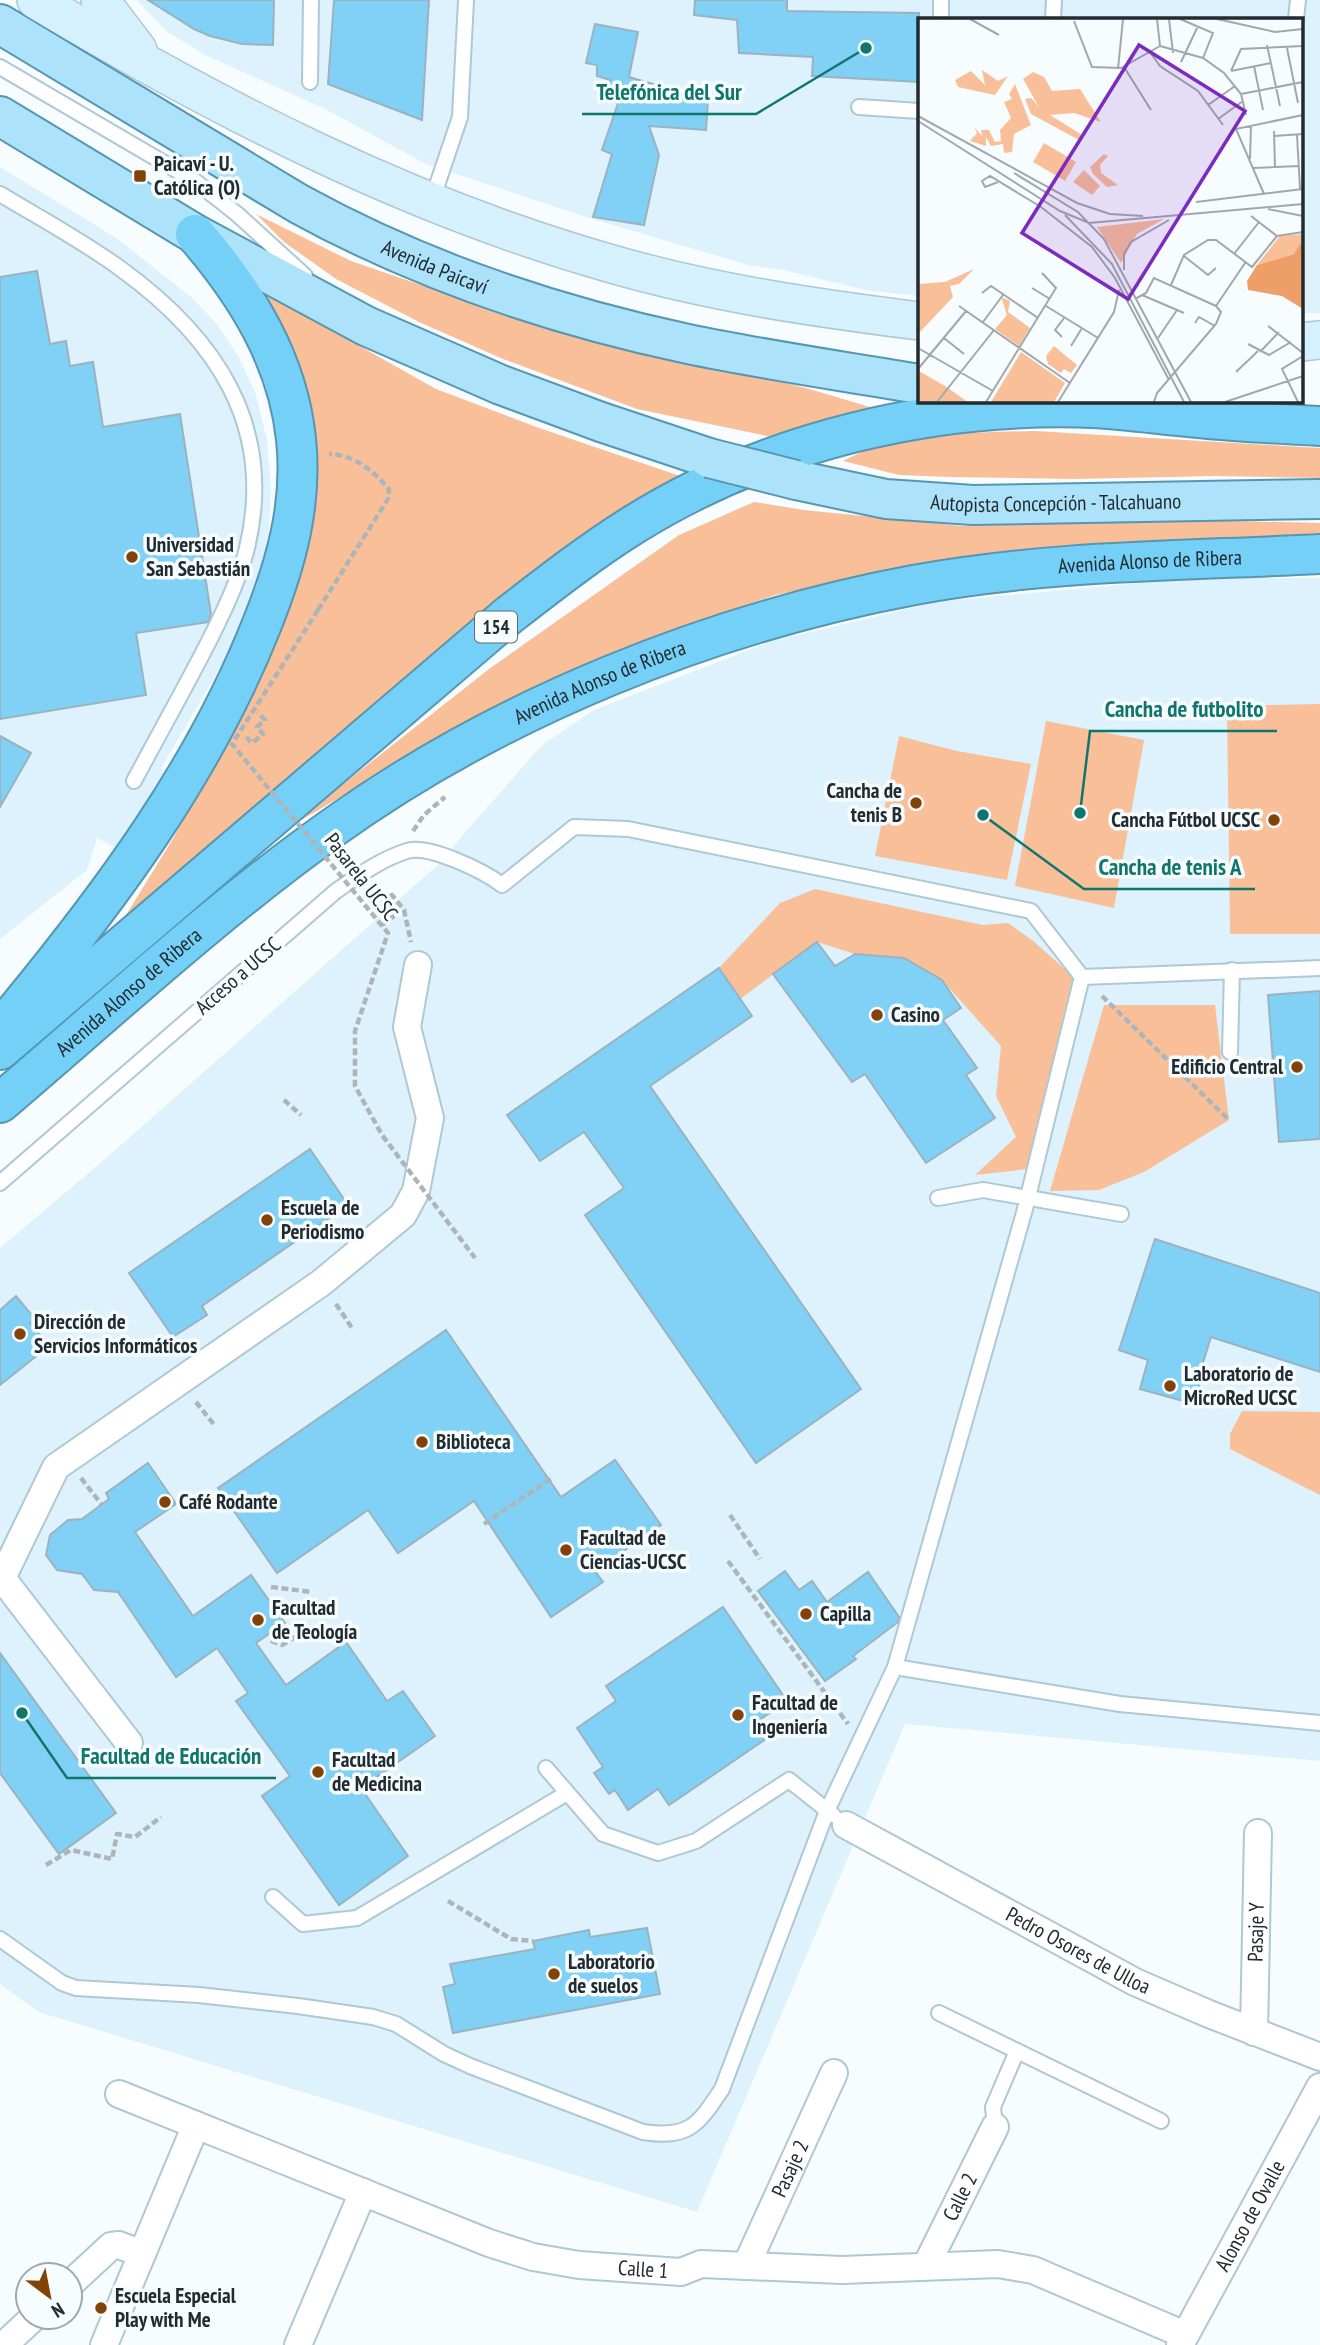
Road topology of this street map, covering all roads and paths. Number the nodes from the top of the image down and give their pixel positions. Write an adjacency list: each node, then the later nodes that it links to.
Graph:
1 (36, 0): 12 (street)
2 (100, 0): 12 (street)
3 (311, 0): 14 (lane)
4 (466, 0): 19 (lane)
5 (941, 0): 8 (lane)
6 (1054, 0): 9 (lane)
7 (1298, 0): 10 (lane)
8 (940, 18)
9 (1053, 18)
10 (1296, 18)
11 (6, 37): 25 (main road, Avenida Paicaví)
12 (154, 66): 19 (street)
13 (0, 67): 22 (lane)
14 (310, 82)
15 (859, 107): 16 (lane)
16 (918, 111)
17 (0, 116): 20 (main road)
18 (0, 194): 34 (lane)
19 (431, 203): 21 (street)
20 (195, 234): 22 (main road); 29 (highway)
21 (918, 321)
22 (366, 326): 30 (main road, Autopista Concepción - Talcahuano, bridge)
23 (1320, 340): 24 (street)
24 (1302, 342)
25 (918, 384)
26 (1047, 402): 27 (main road)
27 (1093, 408): 28 (highway, 154); 41 (highway, Avenida Alonso de Ribera / 154)
28 (1320, 426)
29 (298, 466): 33 (path, bridge); 40 (highway)
30 (1320, 499)
31 (1320, 554): 43 (highway, Avenida Alonso de Ribera)
32 (265, 720): 33 (path)
33 (241, 731): 35 (path, Pasarela UCSC, bridge)
34 (134, 781)
35 (382, 926): 36 (path); 53 (path, Pasarela UCSC, bridge)
36 (414, 955): 61 (street)
37 (1320, 968): 38 (lane)
38 (1233, 970): 39 (lane); 42 (lane)
39 (1082, 977): 48 (path); 49 (lane, Acceso a UCSC); 50 (lane)
40 (0, 1031)
41 (0, 1050)
42 (1230, 1052)
43 (29, 1079): 45 (highway, Avenida Alonso de Ribera); 47 (highway)
44 (284, 1100): 46 (path)
45 (0, 1103)
46 (301, 1115)
47 (0, 1118)
48 (1229, 1121)
49 (0, 1183)
50 (1028, 1196): 51 (lane); 52 (lane); 66 (lane)
51 (938, 1198)
52 (1121, 1214)
53 (475, 1258)
54 (74, 1469): 56 (path)
55 (552, 1478): 58 (path)
56 (102, 1505)
57 (730, 1515): 59 (path)
58 (484, 1524)
59 (760, 1559)
60 (728, 1561): 68 (path)
61 (1, 1577): 69 (street)
62 (271, 1587): 63 (path)
63 (312, 1592)
64 (325, 1631): 65 (path)
65 (271, 1641)
66 (895, 1667): 67 (lane); 68 (lane)
67 (1320, 1723)
68 (861, 1741): 73 (lane)
69 (129, 1743)
70 (546, 1768): 71 (lane)
71 (566, 1793): 73 (lane); 76 (lane)
72 (161, 1817): 75 (path)
73 (836, 1818): 78 (lane); 81 (street, Pedro Osores de Ulloa)
74 (1258, 1833): 81 (street, Pasaje Y)
75 (46, 1865)
76 (273, 1897)
77 (448, 1901): 79 (path)
78 (0, 1938)
79 (533, 1941)
80 (939, 2013): 82 (lane)
81 (1254, 2032): 83 (street, Pedro Osores de Ulloa)
82 (1017, 2051): 87 (lane); 89 (lane)
83 (1320, 2057)
84 (834, 2073): 92 (street, Pasaje 2)
85 (1320, 2087): 96 (street, Alonso de Ovalle)
86 (119, 2094): 88 (street, Calle 1)
87 (1161, 2122)
88 (196, 2125): 90 (street, Calle 1); 91 (street)
89 (995, 2127): 93 (street, Calle 2)
90 (363, 2192): 92 (street, Calle 1); 99 (street)
91 (142, 2254): 94 (street); 98 (street)
92 (746, 2266): 93 (street, Calle 1)
93 (926, 2266): 96 (street, Calle 1)
94 (84, 2271)
95 (17, 2331): 97 (street)
96 (1183, 2340)
97 (2, 2344)
98 (104, 2345)
99 (298, 2345)

